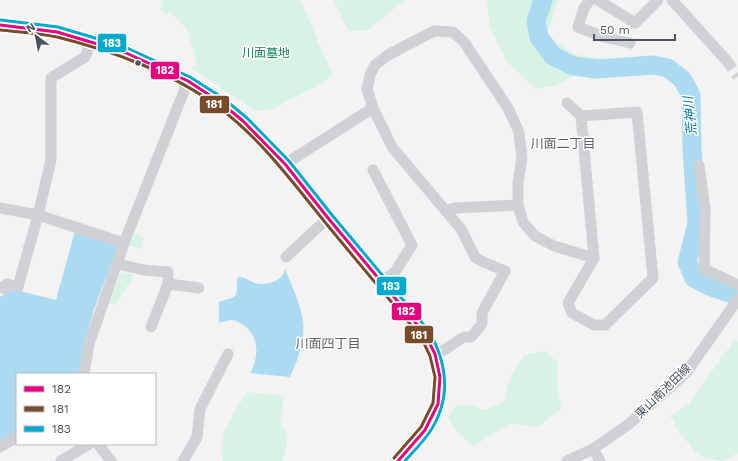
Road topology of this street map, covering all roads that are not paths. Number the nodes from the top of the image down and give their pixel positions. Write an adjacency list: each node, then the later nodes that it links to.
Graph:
1 (590, 0): 7 (street)
2 (598, 0): 3 (street)
3 (658, 0)
4 (672, 0): 8 (street)
5 (0, 25): 6 (street)
6 (91, 42): 9 (street); 19 (street)
7 (630, 44)
8 (726, 60)
9 (188, 81): 13 (street); 21 (street)
10 (567, 103): 12 (street)
11 (374, 108): 13 (street); 16 (street); 18 (street)
12 (581, 116): 23 (street); 23 (street)
13 (285, 164): 20 (street)
14 (699, 165): 27 (street)
15 (373, 170): 25 (street)
16 (518, 205): 18 (street); 23 (street)
17 (0, 208): 19 (street)
18 (447, 211): 33 (street)
19 (38, 215): 21 (street); 28 (street)
20 (328, 218): 22 (street); 25 (street)
21 (124, 243): 24 (street)
22 (286, 257)
23 (594, 258)
24 (118, 264): 26 (street); 34 (street)
25 (381, 282): 33 (street)
26 (168, 284): 29 (street); 31 (street)
27 (738, 285)
28 (0, 287)
29 (199, 288)
30 (736, 302): 39 (street, 東山南池田線)
31 (151, 327)
32 (228, 354): 42 (street)
33 (435, 354): 43 (street)
34 (84, 373)
35 (16, 438): 38 (street)
36 (88, 445): 40 (street)
37 (99, 445): 41 (street)
38 (0, 447)
39 (593, 449): 44 (street, 東山南池田線); 45 (street)
40 (61, 461)
41 (111, 461)
42 (183, 461)
43 (398, 461)
44 (567, 461)
45 (600, 461)

